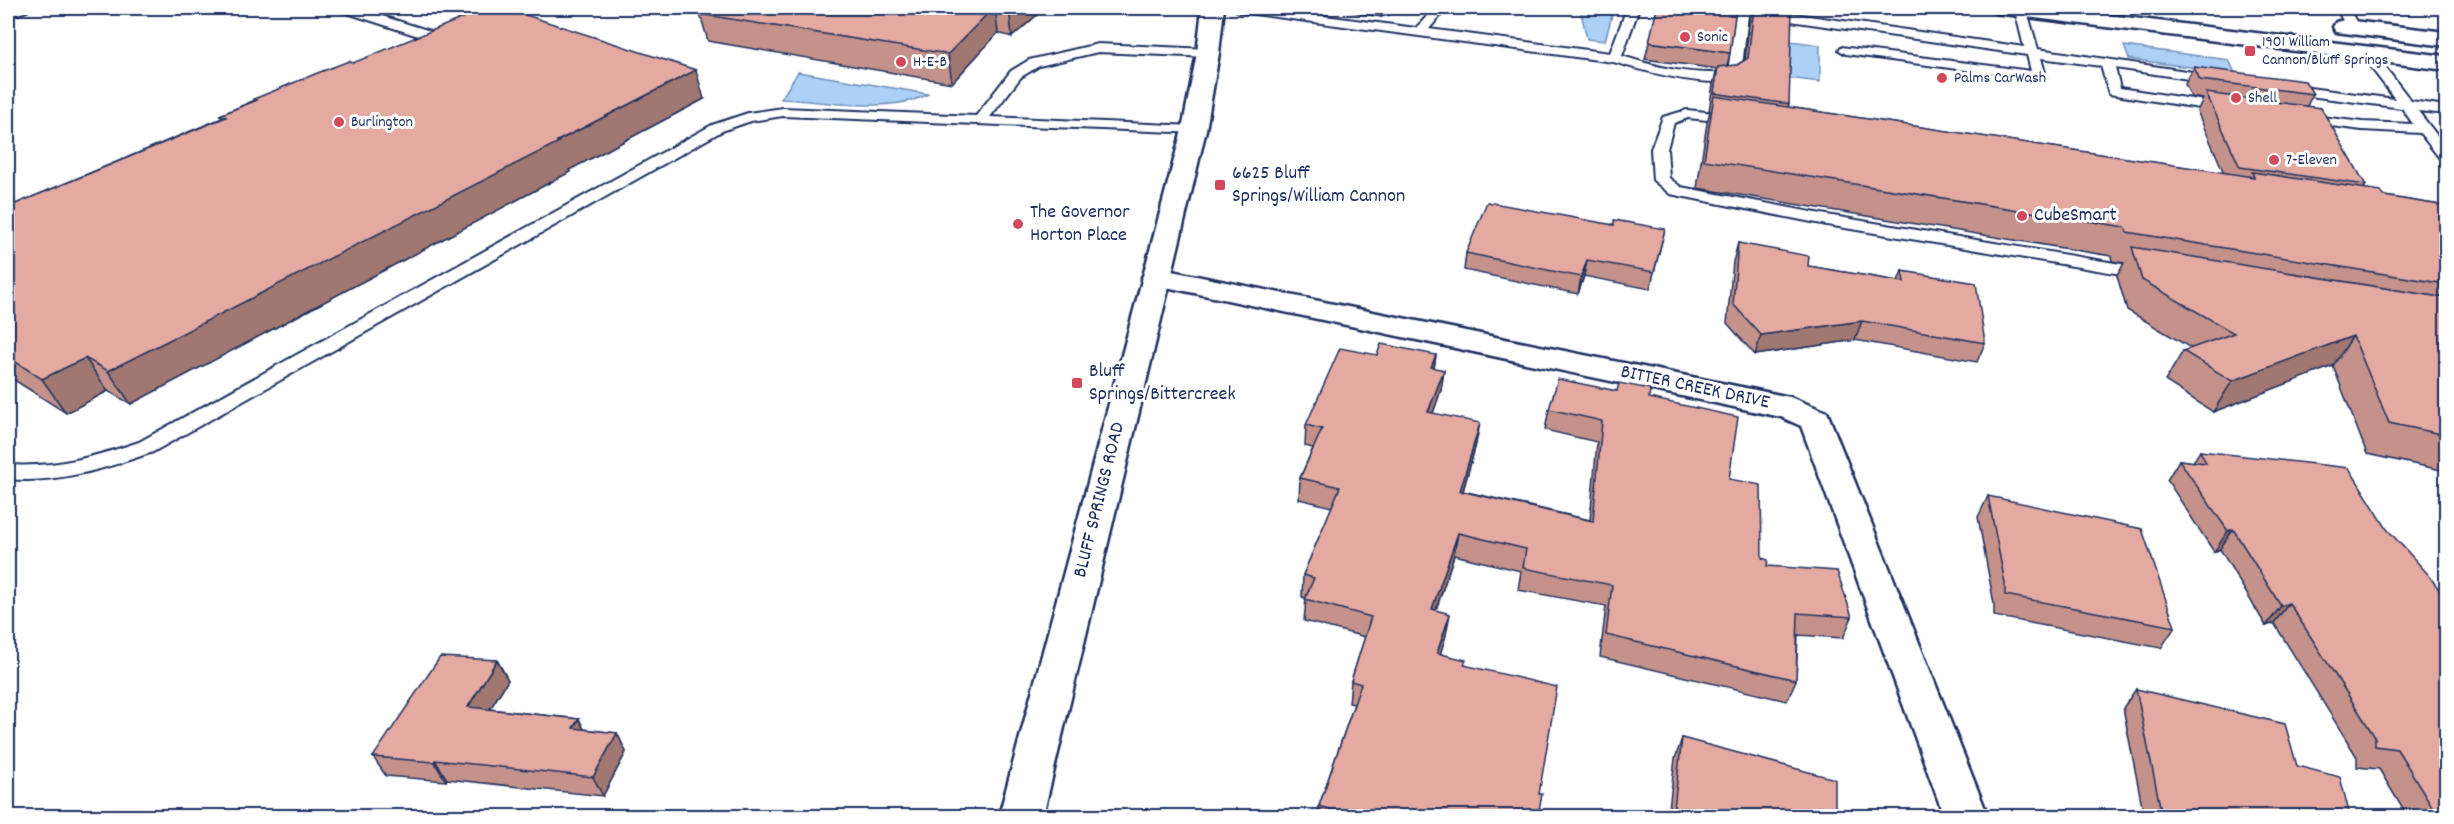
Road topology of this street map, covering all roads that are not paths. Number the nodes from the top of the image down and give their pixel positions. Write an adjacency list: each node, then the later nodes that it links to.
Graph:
1 (23, 8): 11 (lane)
2 (345, 8): 16 (lane)
3 (1213, 8): 19 (street, BLUFF SPRINGS ROAD)
4 (1239, 8): 10 (lane)
5 (1441, 8): 14 (lane)
6 (1633, 8): 21 (lane)
7 (1739, 8): 18 (lane); 21 (lane)
8 (2342, 8): 13 (lane)
9 (2012, 9): 18 (lane); 20 (street)
10 (1285, 10): 14 (lane)
11 (8, 13)
12 (2320, 24): 13 (street)
13 (2354, 28): 15 (street); 20 (street)
14 (1420, 32): 21 (lane)
15 (2446, 39)
16 (428, 50)
17 (1846, 50): 18 (lane)
18 (2031, 51): 22 (lane)
19 (1208, 53): 30 (lane); 33 (street, BLUFF SPRINGS ROAD)
20 (2367, 53): 23 (street); 26 (lane)
21 (1615, 58)
22 (2107, 63): 24 (lane); 27 (lane)
23 (2446, 63)
24 (2229, 81)
25 (2277, 87): 26 (lane)
26 (2408, 105): 28 (lane); 32 (lane)
27 (2238, 110)
28 (2446, 110)
29 (2293, 117): 32 (lane)
30 (980, 120): 33 (lane); 37 (lane)
31 (1750, 122): 36 (lane)
32 (2425, 129): 34 (lane)
33 (1194, 130): 35 (street, BLUFF SPRINGS ROAD)
34 (2446, 157)
35 (1157, 277): 38 (street, BLUFF SPRINGS ROAD); 39 (street, BITTER CREEK DRIVE)
36 (2166, 277)
37 (8, 472)
38 (1021, 816)
39 (1966, 816)

